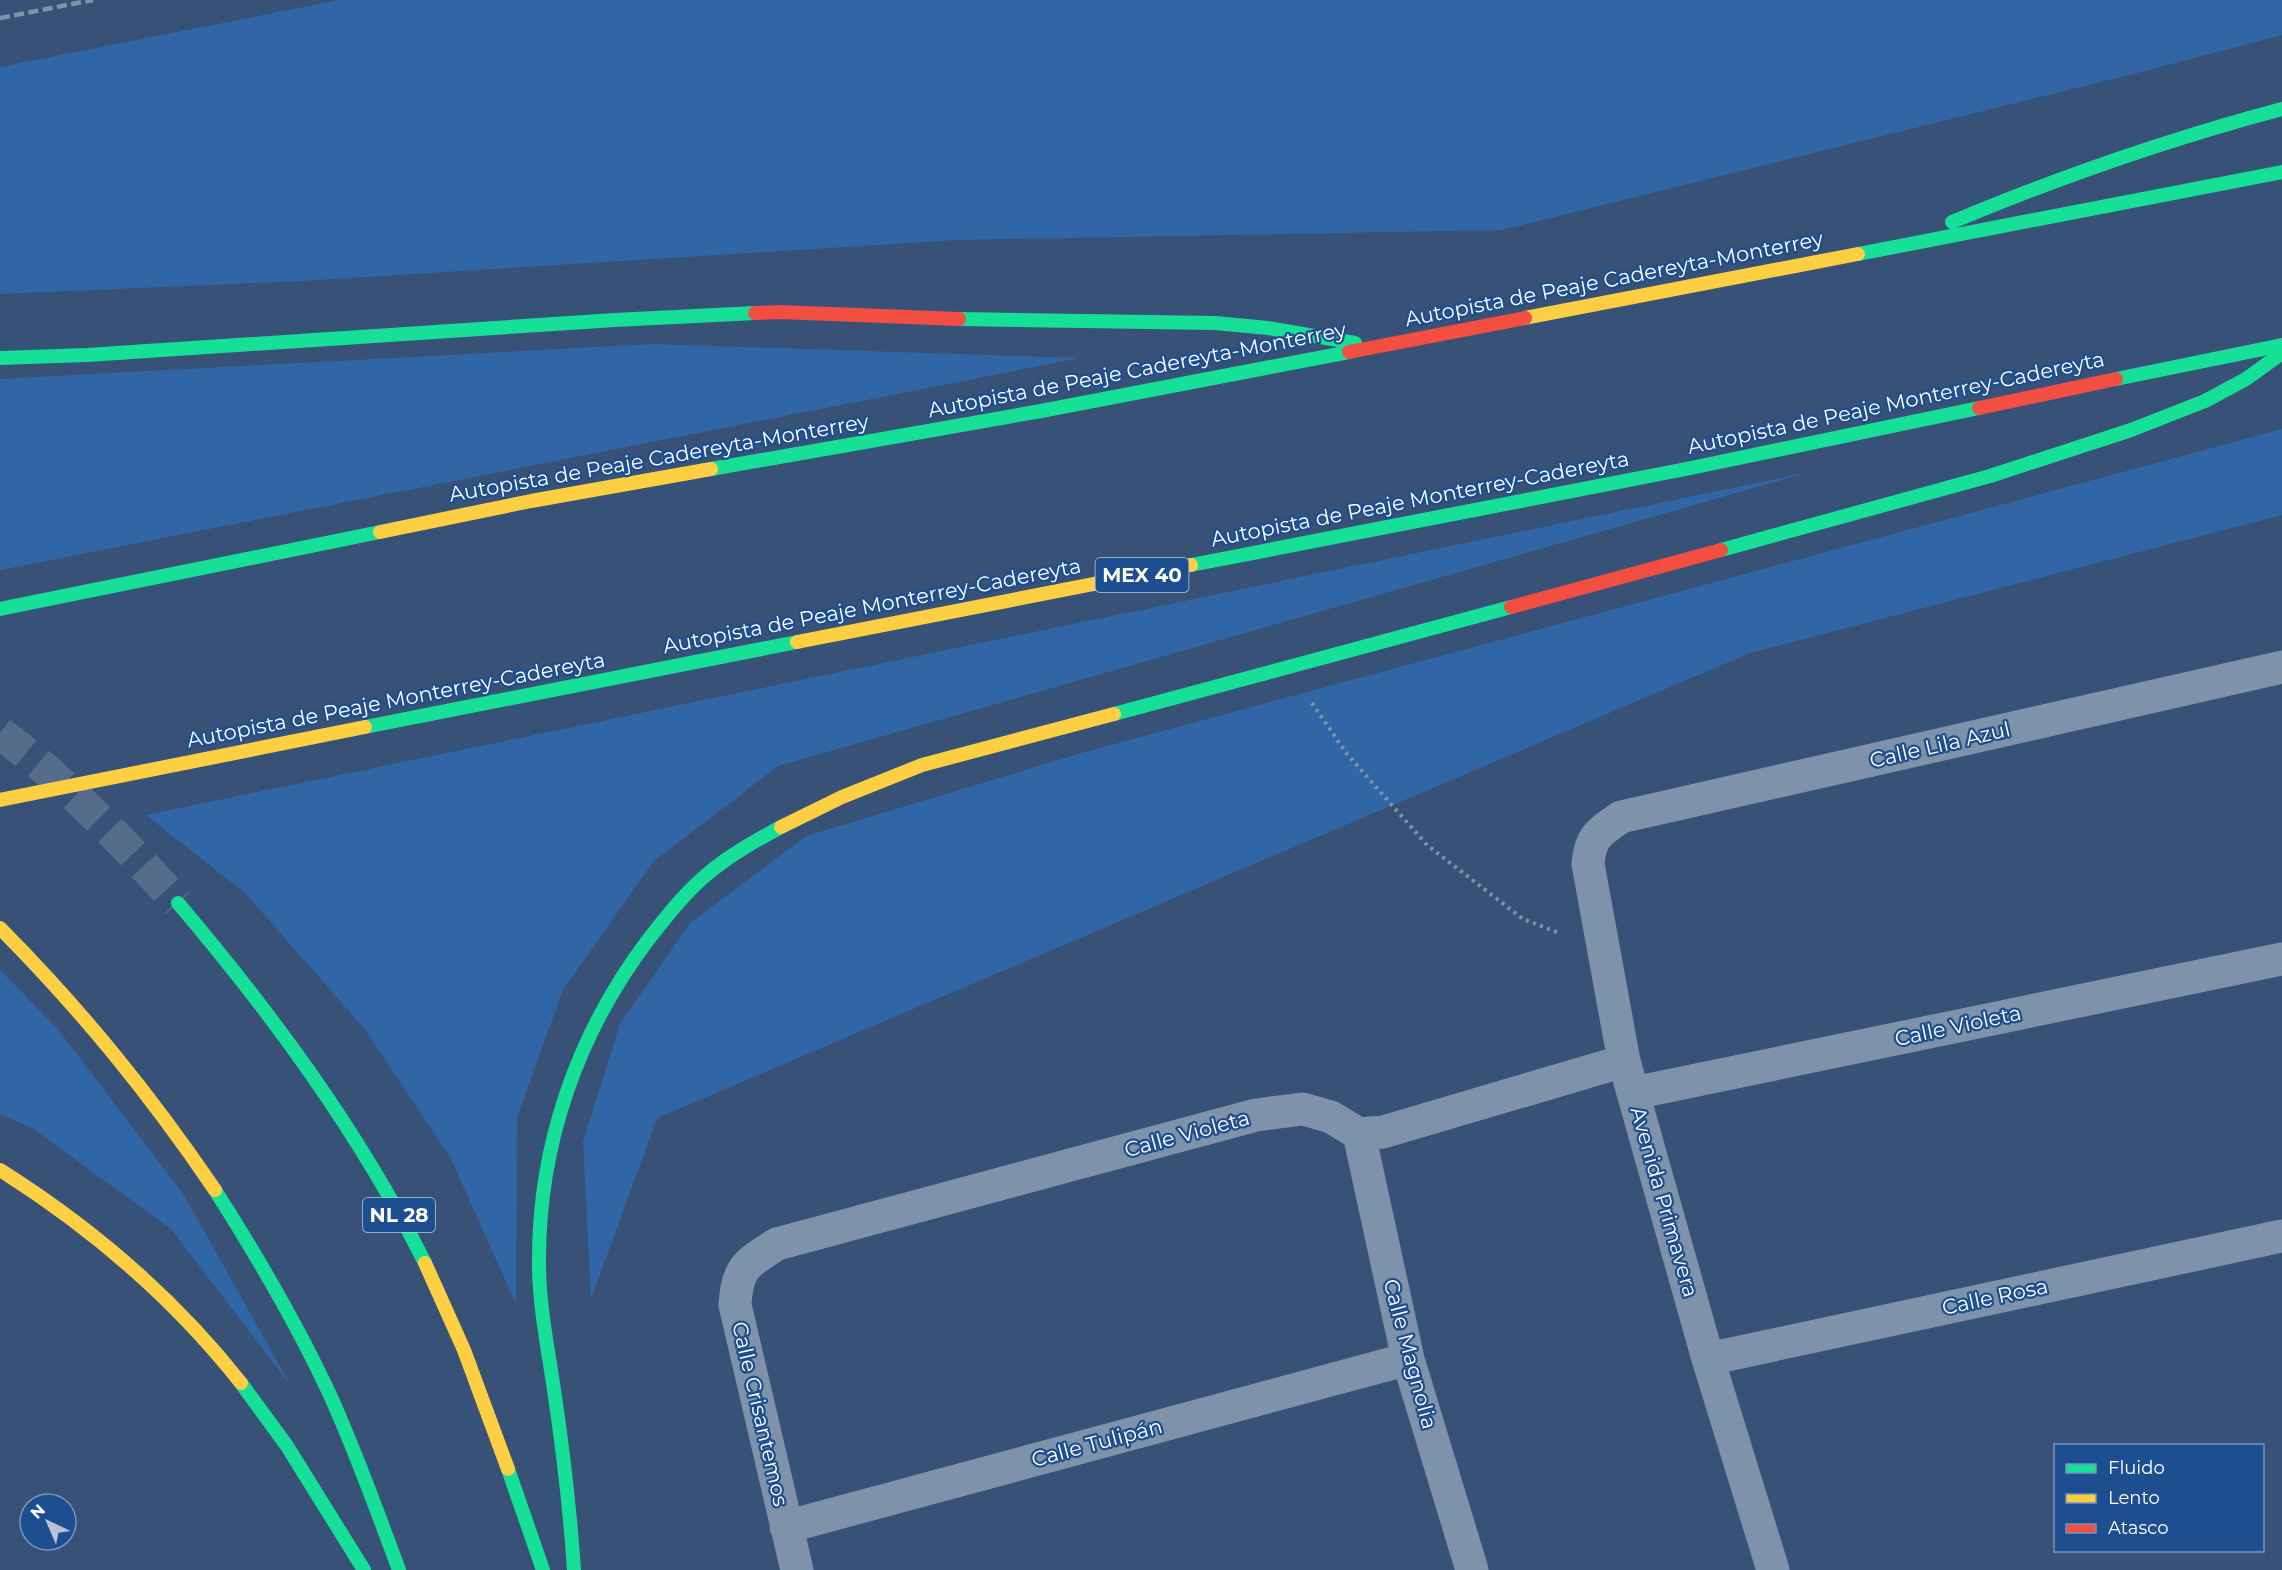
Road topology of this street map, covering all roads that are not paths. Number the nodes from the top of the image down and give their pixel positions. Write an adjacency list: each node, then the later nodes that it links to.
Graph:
1 (2282, 109): 3 (main road)
2 (2282, 172): 3 (main road, Autopista de Peaje Cadereyta-Monterrey)
3 (1894, 248): 5 (main road, Autopista de Peaje Cadereyta-Monterrey)
4 (2282, 345): 10 (main road, Autopista de Peaje Monterrey-Cadereyta / MEX 40)
5 (1372, 346): 7 (main road); 8 (main road, Autopista de Peaje Cadereyta-Monterrey)
6 (2282, 353): 27 (main road)
7 (0, 357)
8 (0, 609)
9 (2282, 667): 11 (street, Calle Lila Azul)
10 (0, 800)
11 (1601, 831): 15 (street, Avenida Primavera)
12 (178, 903): 26 (main road, NL 28)
13 (0, 928): 25 (main road)
14 (2282, 959): 16 (street, Calle Violeta)
15 (1624, 1061): 16 (street, Avenida Primavera); 17 (street)
16 (1634, 1093): 22 (street, Avenida Primavera)
17 (1359, 1134): 20 (street, Calle Violeta); 21 (street, Calle Magnolia)
18 (0, 1170): 24 (main road)
19 (2282, 1236): 22 (street, Calle Rosa)
20 (750, 1261): 23 (street, Calle Crisantemos)
21 (1408, 1359): 23 (street, Calle Tulipán); 29 (street, Calle Magnolia)
22 (1708, 1359): 30 (street, Avenida Primavera)
23 (786, 1527): 28 (street, Calle Crisantemos)
24 (364, 1570)
25 (399, 1570)
26 (543, 1570)
27 (574, 1570)
28 (797, 1570)
29 (1472, 1570)
30 (1773, 1570)

